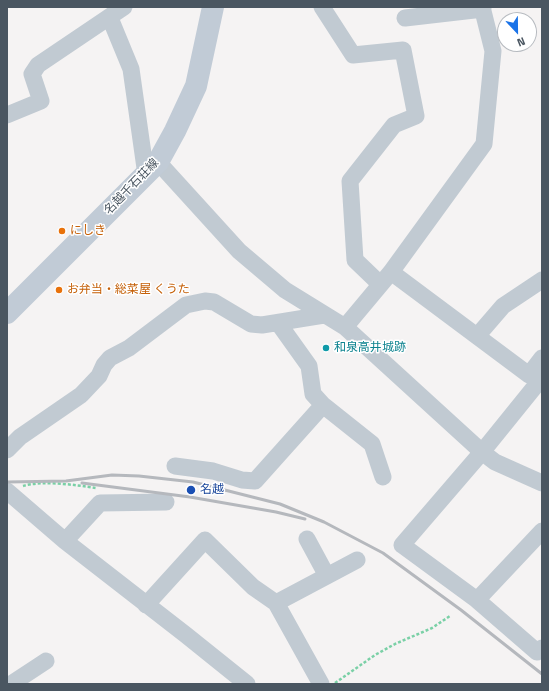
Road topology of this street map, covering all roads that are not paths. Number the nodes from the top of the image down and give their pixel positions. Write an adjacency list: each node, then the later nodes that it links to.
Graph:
1 (124, 7): 5 (street)
2 (213, 7): 8 (street, 名越千石荘線)
3 (322, 7): 9 (street)
4 (483, 8): 6 (street); 9 (street)
5 (110, 18): 7 (street); 8 (street)
6 (405, 18)
7 (7, 115)
8 (152, 168): 11 (street, 名越千石荘線); 12 (street)
9 (385, 278): 14 (street); 15 (street)
10 (542, 280): 15 (street)
11 (7, 313)
12 (324, 315): 13 (street); 14 (street)
13 (279, 324): 18 (street); 19 (street)
14 (345, 327): 20 (street)
15 (478, 335): 17 (street)
16 (542, 358): 17 (street)
17 (537, 378): 20 (street)
18 (323, 405): 21 (street); 22 (street)
19 (7, 450)
20 (482, 452): 23 (street); 31 (street)
21 (175, 466)
22 (383, 477)
23 (542, 483)
24 (10, 494): 28 (street)
25 (166, 502): 28 (street)
26 (542, 531): 31 (street)
27 (307, 539): 30 (street)
28 (65, 541): 33 (street)
29 (357, 560): 30 (street)
30 (327, 576): 32 (street)
31 (477, 600): 34 (street)
32 (276, 603): 33 (street); 38 (street)
33 (146, 605): 37 (street)
34 (540, 652)
35 (46, 661): 36 (street)
36 (11, 684)
37 (246, 684)
38 (321, 684)

